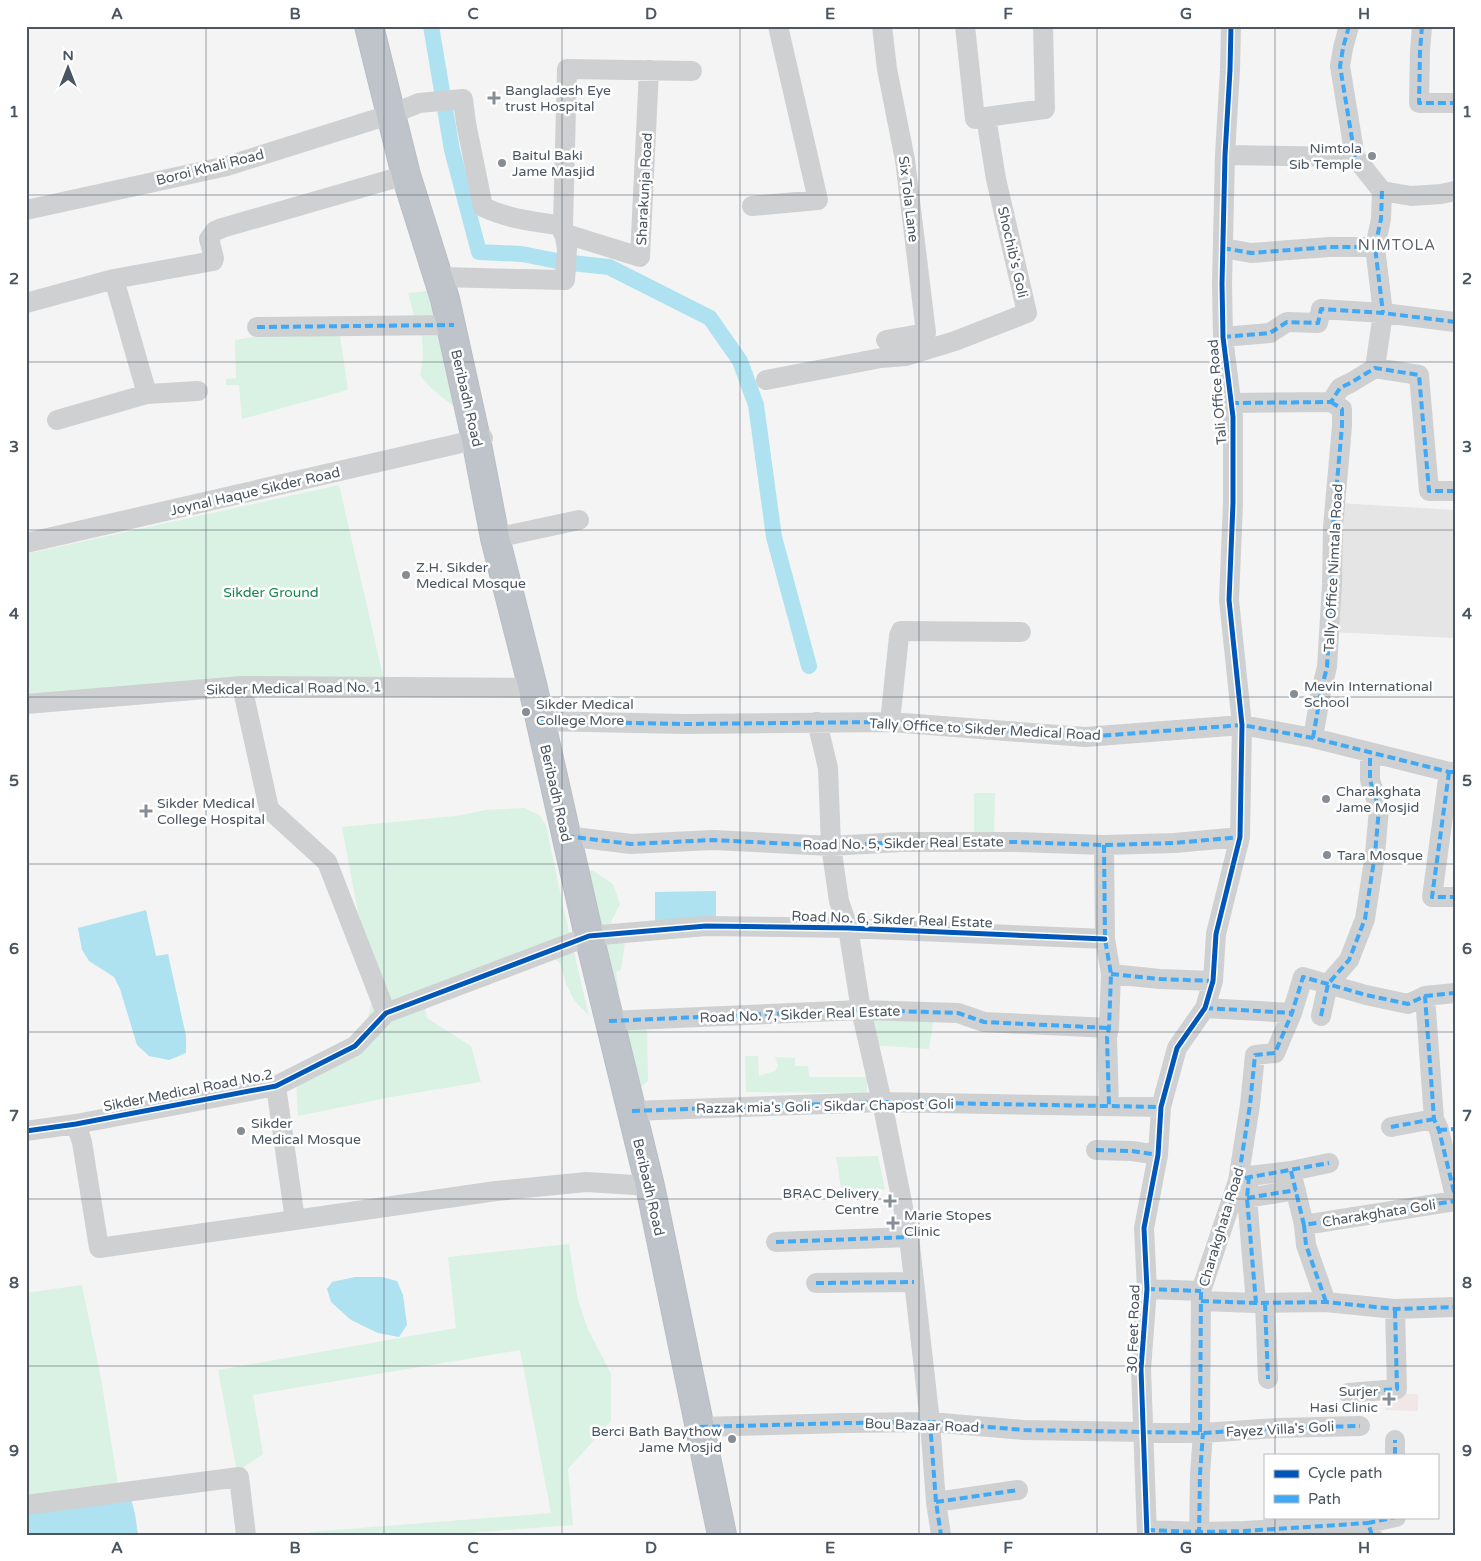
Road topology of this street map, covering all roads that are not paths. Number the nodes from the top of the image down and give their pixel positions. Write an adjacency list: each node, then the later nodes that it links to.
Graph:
1 (369, 26): 12 (highway, Beribadh Road)
2 (778, 26): 19 (street)
3 (882, 26): 32 (street, Six Tola Lane)
4 (965, 26): 13 (street)
5 (1043, 26): 13 (street)
6 (1231, 26): 14 (street, Tali Office Road)
7 (1349, 26): 15 (street)
8 (1422, 26): 11 (street)
9 (649, 70): 10 (street); 21 (street); 21 (street, Sharakunja Road)
10 (692, 71)
11 (1455, 104)
12 (392, 114): 16 (highway, Beribadh Road); 20 (street, Boroi Khali Road); 21 (street, Boroi Khali Road)
13 (986, 117): 34 (street, Shochib's Goli)
14 (1225, 155): 15 (street); 23 (street, Tali Office Road)
15 (1355, 157): 17 (street)
16 (406, 174): 24 (highway, Beribadh Road); 25 (street)
17 (1382, 191): 18 (street); 22 (street)
18 (1455, 191)
19 (752, 206)
20 (26, 210)
21 (565, 236): 24 (street)
22 (1375, 247): 23 (street); 27 (street)
23 (1223, 248): 31 (street, Tali Office Road)
24 (439, 277): 29 (highway, Beribadh Road)
25 (114, 279): 26 (street); 36 (street)
26 (26, 302)
27 (1383, 313): 28 (street); 31 (street); 33 (street)
28 (1455, 322)
29 (452, 325): 30 (street); 40 (highway, Beribadh Road)
30 (257, 327)
31 (1223, 337): 38 (street, Tali Office Road)
32 (886, 340)
33 (1375, 368): 37 (street); 41 (street)
34 (766, 380)
35 (198, 391): 36 (street)
36 (148, 394): 39 (street)
37 (1331, 402): 38 (street); 53 (street, Tally Office Nimtala Road)
38 (1231, 403): 52 (street, Tali Office Road)
39 (57, 420)
40 (480, 438): 43 (highway, Beribadh Road); 44 (street, Joynal Haque Sikder Road)
41 (1455, 491)
42 (579, 520): 43 (street)
43 (495, 538): 47 (highway, Beribadh Road)
44 (26, 543)
45 (1021, 632): 51 (street)
46 (242, 686): 47 (street, Sikder Medical Road No. 1); 48 (street, Sikder Medical Road No. 1); 71 (street)
47 (533, 688): 49 (highway, Beribadh Road)
48 (26, 704)
49 (540, 721): 50 (street, Tally Office to Sikder Medical Road); 56 (highway, Beribadh Road)
50 (817, 722): 51 (street, Tally Office to Sikder Medical Road); 59 (street)
51 (890, 722): 52 (street, Tally Office to Sikder Medical Road)
52 (1242, 725): 53 (street, Tally Office to Sikder Medical Road); 57 (street, Tali Office Road)
53 (1313, 738): 54 (street, Tally Office to Sikder Medical Road)
54 (1370, 753): 55 (street, Tally Office to Sikder Medical Road); 66 (street)
55 (1452, 772): 60 (street)
56 (566, 836): 59 (street, Road No. 5, Sikder Real Estate); 62 (highway, Beribadh Road)
57 (1240, 837): 58 (street, Road No. 5, Sikder Real Estate); 65 (street, Tali Office Road)
58 (1104, 844): 59 (street, Road No. 5, Sikder Real Estate); 63 (street)
59 (832, 846): 61 (street)
60 (1455, 897)
61 (848, 928): 62 (street, Road No. 6, Sikder Real Estate); 63 (street, Road No. 6, Sikder Real Estate); 70 (street)
62 (589, 936): 71 (street, Sikder Medical Road No.2); 74 (highway, Beribadh Road)
63 (1106, 939): 64 (street)
64 (1110, 974): 65 (street); 75 (street)
65 (1213, 981): 69 (street, 30 Feet Road)
66 (1328, 984): 68 (street); 72 (street); 73 (street)
67 (1455, 993): 68 (street)
68 (1425, 996): 82 (street)
69 (1205, 1008): 72 (street); 79 (street, 30 Feet Road)
70 (861, 1010): 74 (street, Road No. 7, Sikder Real Estate); 75 (street, Road No. 7, Sikder Real Estate); 77 (street)
71 (386, 1013): 76 (street, Sikder Medical Road No.2)
72 (1292, 1013): 88 (street, Charakghata Road)
73 (1321, 1016)
74 (610, 1021): 80 (highway, Beribadh Road)
75 (1109, 1028): 78 (street)
76 (276, 1086): 81 (street, Sikder Medical Road No.2); 95 (street)
77 (882, 1102): 78 (street, Razzak mia's Goli - Sikdar Chapost Goli); 80 (street, Razzak mia's Goli - Sikdar Chapost Goli); 96 (street)
78 (1109, 1106): 79 (street, Razzak mia's Goli - Sikdar Chapost Goli)
79 (1161, 1107): 86 (street, 30 Feet Road)
80 (632, 1110): 90 (highway, Beribadh Road)
81 (76, 1124): 84 (street, Sikder Medical Road No.2); 95 (street)
82 (1442, 1126): 83 (street); 91 (street)
83 (1391, 1127)
84 (26, 1131)
85 (1096, 1150): 86 (street)
86 (1158, 1155): 100 (street, 30 Feet Road)
87 (1329, 1163): 89 (street)
88 (1244, 1178): 89 (street); 92 (street); 101 (street, Charakghata Road)
89 (1293, 1180): 92 (street); 94 (street)
90 (650, 1186): 95 (street); 110 (highway, Beribadh Road)
91 (1455, 1196)
92 (1247, 1198): 103 (street)
93 (1455, 1201): 94 (street, Charakghata Goli)
94 (1302, 1218): 102 (street, Charakghata Goli)
95 (295, 1220)
96 (909, 1238): 97 (street); 98 (street)
97 (776, 1242)
98 (914, 1282): 99 (street); 108 (street)
99 (816, 1283)
100 (1147, 1289): 101 (street); 111 (street, 30 Feet Road)
101 (1201, 1296): 103 (street); 112 (street, Charakghata Road)
102 (1326, 1302): 103 (street); 105 (street)
103 (1260, 1303): 106 (street)
104 (1455, 1308): 105 (street)
105 (1395, 1309): 107 (street)
106 (1268, 1379)
107 (1348, 1393)
108 (930, 1422): 110 (street, Bou Bazaar Road); 111 (street, Bou Bazaar Road); 114 (street)
109 (1360, 1426): 112 (street, Fayez Villa's Goli)
110 (700, 1427): 121 (highway, Beribadh Road)
111 (1144, 1432): 112 (street, Bou Bazaar Road); 118 (street, 30 Feet Road)
112 (1201, 1432): 119 (street, Charakghata Road)
113 (1018, 1490): 114 (street)
114 (936, 1502): 122 (street)
115 (26, 1505): 120 (street)
116 (1394, 1518): 117 (street)
117 (1370, 1529): 119 (street)
118 (1147, 1532): 119 (street)
119 (1199, 1533)
120 (246, 1535)
121 (722, 1535)
122 (941, 1535)

